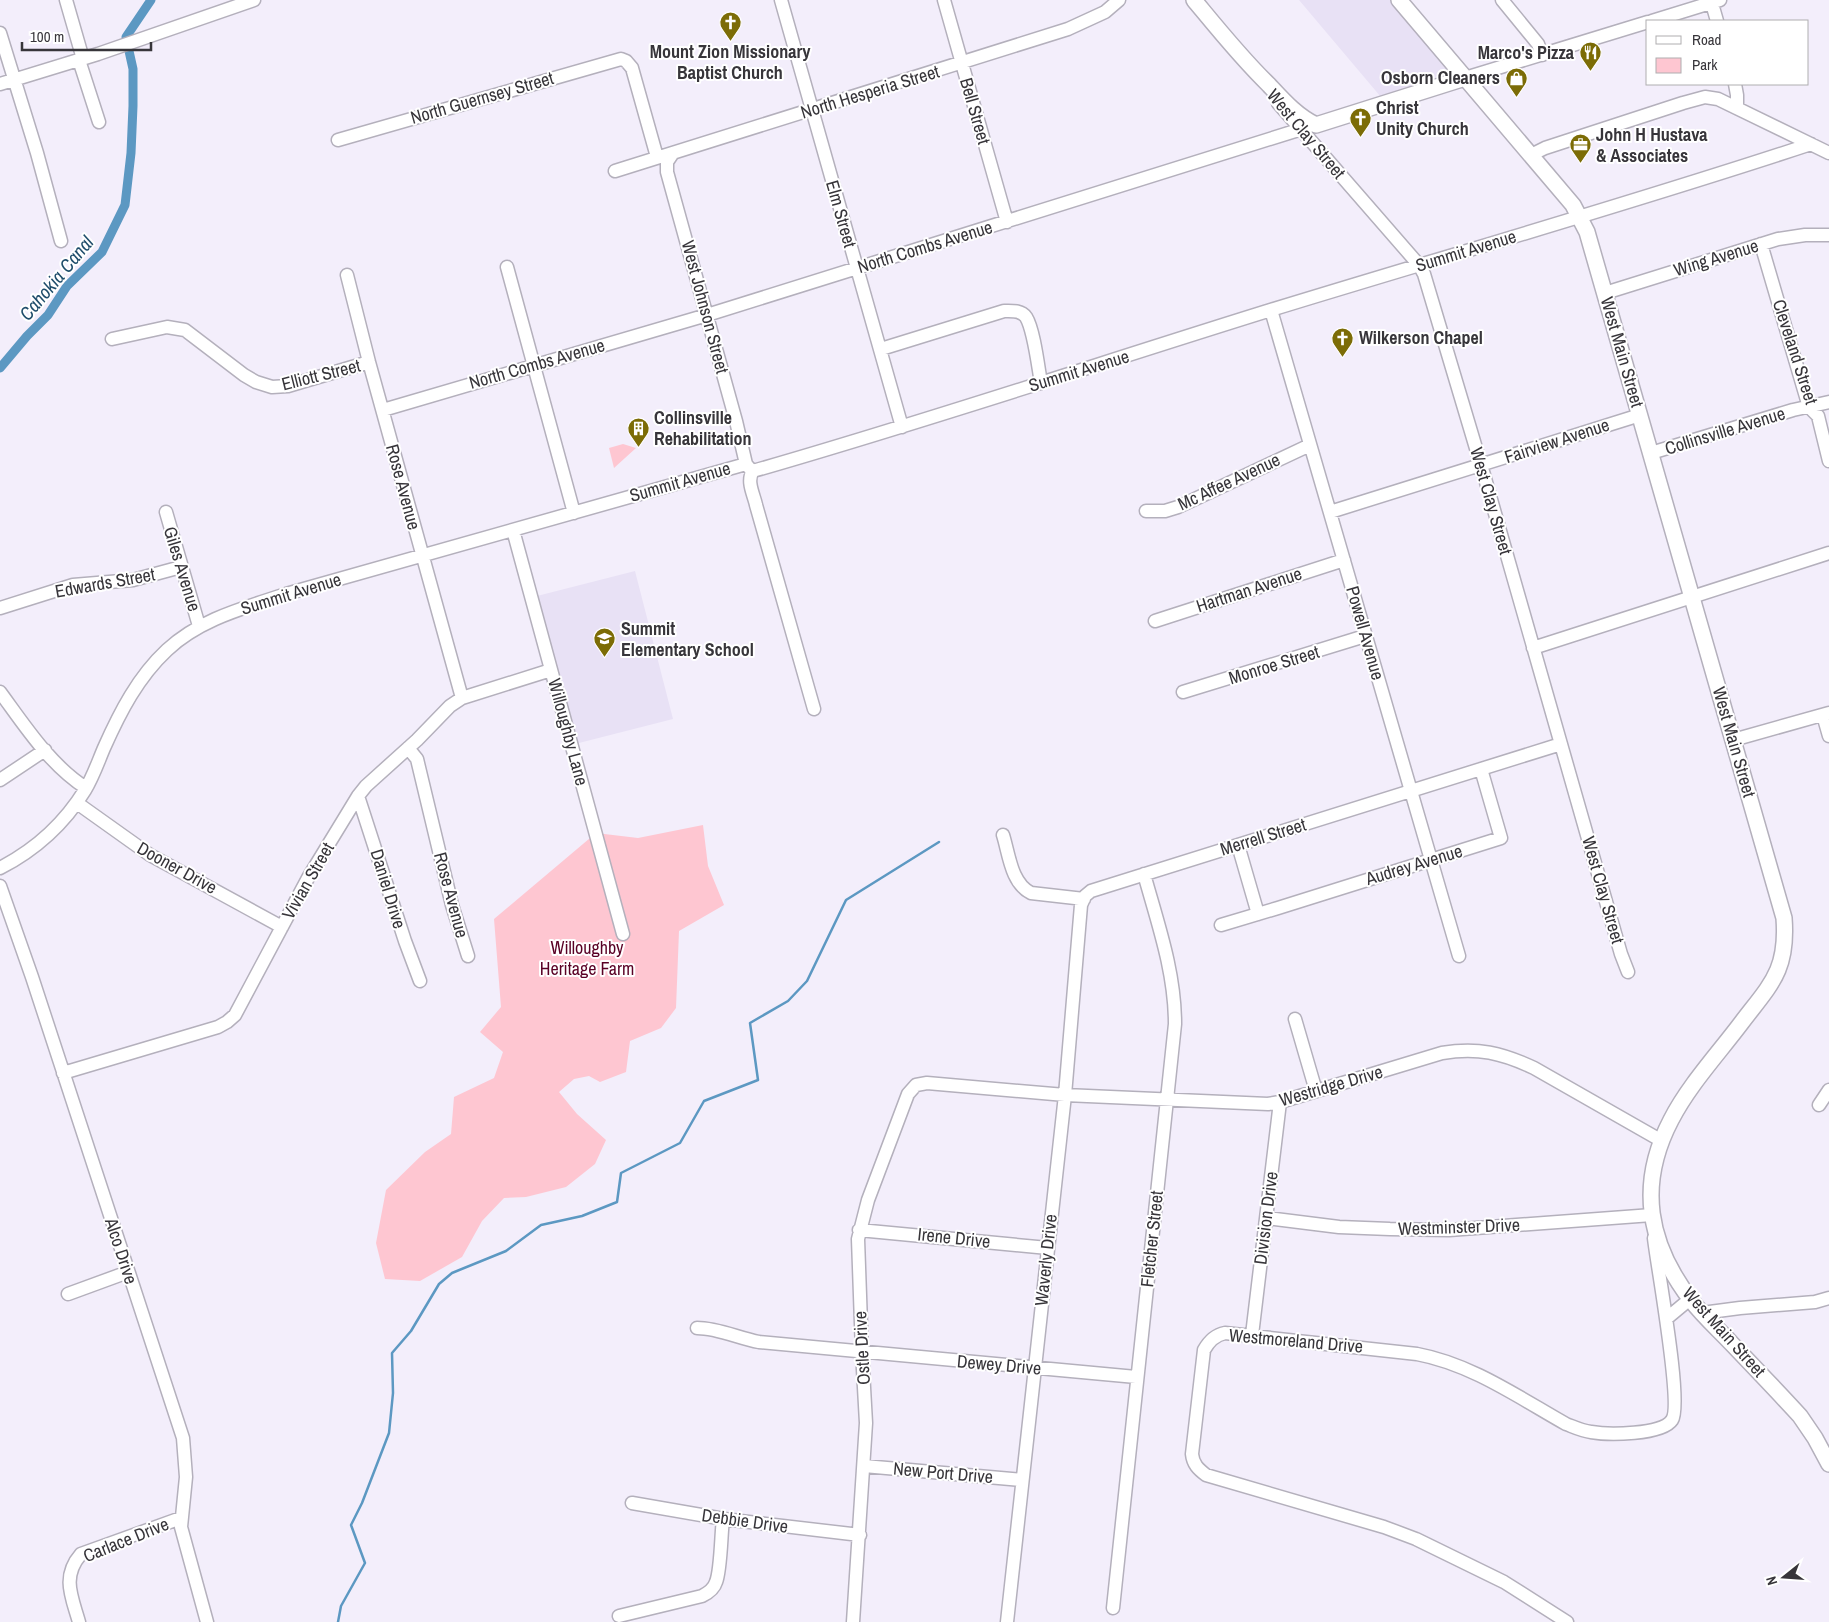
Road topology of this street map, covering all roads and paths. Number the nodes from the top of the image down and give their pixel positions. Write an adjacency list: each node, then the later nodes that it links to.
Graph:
1 (66, 0): 15 (street)
2 (254, 0): 15 (street)
3 (781, 0): 23 (street, Elm Street)
4 (944, 0): 16 (street, Bell Street)
5 (1119, 0): 16 (street, North Hesperia Street)
6 (1194, 0): 18 (main road, West Clay Street)
7 (1399, 0): 17 (main road, West Main Street)
8 (1502, 0): 14 (street)
9 (1714, 1): 10 (street); 11 (street)
10 (1655, 20)
11 (1717, 20)
12 (1646, 23): 14 (street)
13 (0, 33): 19 (street)
14 (1542, 55): 17 (street)
15 (81, 60): 19 (street); 24 (street)
16 (962, 63): 23 (street, North Hesperia Street); 35 (street, Bell Street)
17 (1465, 78): 25 (main road, North Combs Avenue); 31 (main road, West Main Street)
18 (1261, 79): 25 (main road, West Clay Street); 26 (street, West Clay Street)
19 (14, 81): 20 (street); 37 (street)
20 (0, 84)
21 (1735, 85): 22 (street)
22 (1737, 108): 28 (street); 31 (street)
23 (812, 110): 29 (street, North Hesperia Street); 41 (street, Elm Street)
24 (99, 122)
25 (1316, 125): 26 (street, North Combs Avenue)
26 (1301, 130): 35 (street, North Combs Avenue); 39 (street, West Clay Street)
27 (338, 140): 32 (street, North Guernsey Street)
28 (1811, 144): 30 (street); 34 (street, Summit Avenue)
29 (673, 153): 32 (street, North Hesperia Street); 45 (street, West Johnson Street)
30 (1829, 153)
31 (1530, 155): 34 (main road, West Main Street)
32 (657, 158): 33 (street, North Hesperia Street)
33 (615, 171)
34 (1580, 216): 39 (street, Summit Avenue); 43 (main road, West Main Street)
35 (1007, 222): 41 (street, North Combs Avenue)
36 (1829, 235): 38 (street, Wing Avenue)
37 (60, 241)
38 (1761, 244): 43 (street, Wing Avenue); 52 (street, Cleveland Street)
39 (1418, 265): 44 (street, Summit Avenue); 59 (street, West Clay Street)
40 (507, 267): 49 (street)
41 (857, 268): 45 (street, North Combs Avenue); 47 (street, Elm Street)
42 (347, 274): 48 (street, Rose Avenue)
43 (1605, 293): 54 (main road, West Main Street)
44 (1271, 310): 50 (street, Summit Avenue); 56 (street, Powell Avenue)
45 (707, 315): 49 (street, North Combs Avenue); 60 (street, West Johnson Street)
46 (112, 339): 48 (street, Elliott Street)
47 (881, 350): 50 (street); 55 (street, Elm Street)
48 (369, 362): 53 (street, Rose Avenue)
49 (534, 365): 53 (street, North Combs Avenue); 62 (street)
50 (1041, 383): 55 (street, Summit Avenue)
51 (1829, 402): 52 (street, Collinsville Avenue)
52 (1809, 407): 57 (street, Collinsville Avenue); 58 (street, Cleveland Street)
53 (383, 410): 67 (street, Rose Avenue)
54 (1640, 415): 57 (main road, West Main Street); 59 (street, Fairview Avenue)
55 (902, 427): 60 (street, Summit Avenue)
56 (1310, 444): 63 (street, Mc Affee Avenue); 64 (street, Powell Avenue)
57 (1651, 453): 70 (main road, West Main Street)
58 (1829, 461)
59 (1481, 465): 64 (street, Fairview Avenue); 75 (street, West Clay Street)
60 (749, 468): 62 (street, Summit Avenue); 80 (street, West Johnson Street)
61 (166, 512): 69 (street, Giles Avenue)
62 (574, 512): 65 (street, Summit Avenue)
63 (1146, 512)
64 (1330, 512): 68 (street, Powell Avenue)
65 (513, 530): 67 (street, Summit Avenue); 76 (street, Willoughby Lane)
66 (1829, 553): 70 (street)
67 (422, 556): 73 (street, Summit Avenue); 79 (street, Rose Avenue)
68 (1344, 560): 72 (street, Hartman Avenue); 74 (street, Powell Avenue)
69 (181, 567): 71 (street, Edwards Street); 73 (street, Giles Avenue)
70 (1692, 598): 75 (street); 83 (main road, West Main Street)
71 (0, 608)
72 (1155, 621)
73 (199, 626): 89 (street, Summit Avenue)
74 (1366, 636): 78 (street, Monroe Street); 90 (street, Powell Avenue)
75 (1533, 648): 84 (street, West Clay Street)
76 (551, 670): 79 (street, Vivian Street); 103 (street, Willoughby Lane)
77 (0, 692): 86 (street)
78 (1183, 692)
79 (462, 698): 85 (street, Vivian Street)
80 (814, 709)
81 (1826, 714): 82 (street); 83 (street)
82 (1829, 736)
83 (1733, 740): 117 (main road, West Main Street)
84 (1560, 744): 87 (street, Merrell Street); 106 (street, West Clay Street)
85 (408, 748): 91 (street, Vivian Street); 104 (street, Rose Avenue)
86 (45, 750): 88 (street); 89 (street)
87 (1482, 769): 90 (street, Merrell Street); 95 (street, Audrey Avenue)
88 (0, 780)
89 (86, 788): 92 (street, Summit Avenue)
90 (1410, 791): 94 (street, Merrell Street); 95 (street, Powell Avenue)
91 (358, 796): 102 (street, Vivian Street); 107 (street, Daniel Drive)
92 (77, 803): 96 (street, Summit Avenue); 102 (street, Dooner Drive)
93 (1003, 835): 99 (street)
94 (1238, 844): 97 (street, Merrell Street); 100 (street)
95 (1431, 860): 100 (street, Audrey Avenue); 105 (street, Powell Avenue)
96 (0, 868)
97 (1144, 874): 99 (street, Merrell Street); 114 (street, Fletcher Street)
98 (0, 886): 109 (street, Alco Drive)
99 (1084, 899): 113 (street, Waverly Drive)
100 (1258, 914): 101 (street, Audrey Avenue)
101 (1221, 925)
102 (282, 927): 109 (street, Vivian Street)
103 (623, 934)
104 (468, 956)
105 (1459, 956)
106 (1628, 972)
107 (420, 980)
108 (1295, 1019): 112 (street)
109 (63, 1073): 122 (street, Alco Drive)
110 (916, 1085): 113 (street, Westridge Drive); 120 (street, Ostle Drive)
111 (1829, 1090): 116 (street)
112 (1316, 1091): 115 (street, Westridge Drive); 117 (street, Westridge Drive)
113 (1065, 1095): 114 (street, Westridge Drive); 121 (street, Waverly Drive)
114 (1168, 1099): 115 (street, Westridge Drive); 132 (street, Fletcher Street)
115 (1280, 1102): 118 (street, Division Drive)
116 (1818, 1105)
117 (1662, 1141): 119 (main road, West Main Street)
118 (1267, 1218): 119 (street, Westminster Drive); 129 (street, Division Drive)
119 (1653, 1221): 125 (main road, West Main Street); 127 (street, Westmoreland Drive)
120 (860, 1230): 121 (street, Irene Drive); 130 (street, Ostle Drive)
121 (1048, 1248): 131 (street, Waverly Drive)
122 (128, 1272): 123 (street); 137 (street, Alco Drive)
123 (68, 1294)
124 (1829, 1298): 126 (street)
125 (1690, 1299): 126 (main road, West Main Street); 127 (street)
126 (1702, 1313): 133 (main road, West Main Street)
127 (1666, 1319): 129 (street, Westmoreland Drive)
128 (697, 1328): 130 (street, Dewey Drive)
129 (1252, 1335): 146 (street, Westmoreland Drive)
130 (862, 1352): 131 (street, Dewey Drive); 134 (street, Ostle Drive)
131 (1035, 1368): 132 (street, Dewey Drive); 135 (street, Waverly Drive)
132 (1136, 1377): 140 (street, Fletcher Street)
133 (1829, 1464)
134 (864, 1466): 135 (street, New Port Drive); 139 (street, Ostle Drive)
135 (1022, 1480): 145 (street, Waverly Drive)
136 (632, 1502): 138 (street, Debbie Drive)
137 (181, 1518): 142 (street, Carlace Drive); 143 (street, Alco Drive)
138 (723, 1518): 139 (street, Debbie Drive); 141 (street)
139 (860, 1535): 144 (street, Ostle Drive)
140 (1113, 1608)
141 (619, 1616)
142 (79, 1622)
143 (207, 1622)
144 (853, 1622)
145 (1007, 1622)
146 (1567, 1622)

